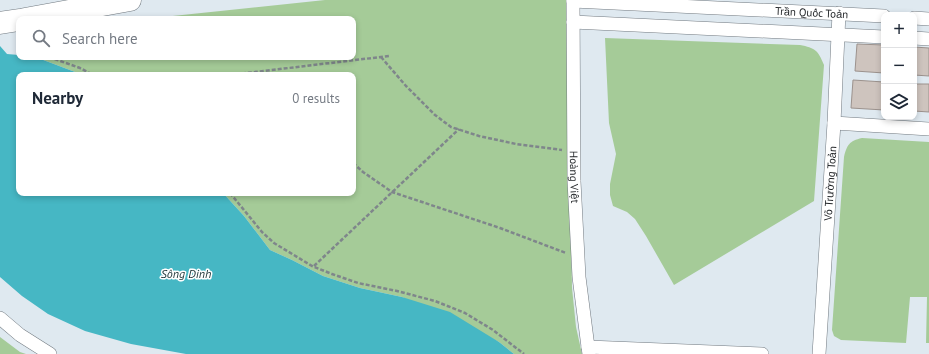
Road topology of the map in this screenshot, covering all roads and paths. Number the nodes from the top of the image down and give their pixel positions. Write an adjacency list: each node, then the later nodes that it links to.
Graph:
1 (130, 0): 4 (highway)
2 (573, 1): 3 (street, Trần Quốc Toản); 8 (street, Hoàng Việt)
3 (839, 13): 5 (street, Trần Quốc Toản); 9 (street, Võ Trường Toản)
4 (42, 16)
5 (881, 16)
6 (917, 18): 7 (street)
7 (929, 18)
8 (573, 22): 9 (street, Trần Quốc Toản); 31 (street, Hoàng Việt)
9 (838, 34): 10 (street, Trần Quốc Toản); 21 (street, Võ Trường Toản)
10 (881, 37)
11 (917, 38): 12 (street)
12 (929, 39)
13 (381, 56): 14 (path); 15 (path); 22 (path)
14 (389, 56)
15 (356, 59)
16 (57, 60): 19 (path)
17 (349, 60): 18 (path)
18 (260, 71): 20 (path)
19 (87, 72)
20 (252, 72)
21 (834, 123): 23 (street); 35 (street, Võ Trường Toản)
22 (459, 129): 24 (path); 26 (path)
23 (929, 129)
24 (564, 150)
25 (356, 166): 26 (path)
26 (392, 192): 28 (path); 29 (path)
27 (232, 196): 29 (path)
28 (567, 253)
29 (314, 267): 33 (path)
30 (0, 318): 32 (street)
31 (588, 351): 34 (street)
32 (50, 354)
33 (524, 354)
34 (762, 354)
35 (819, 354)

